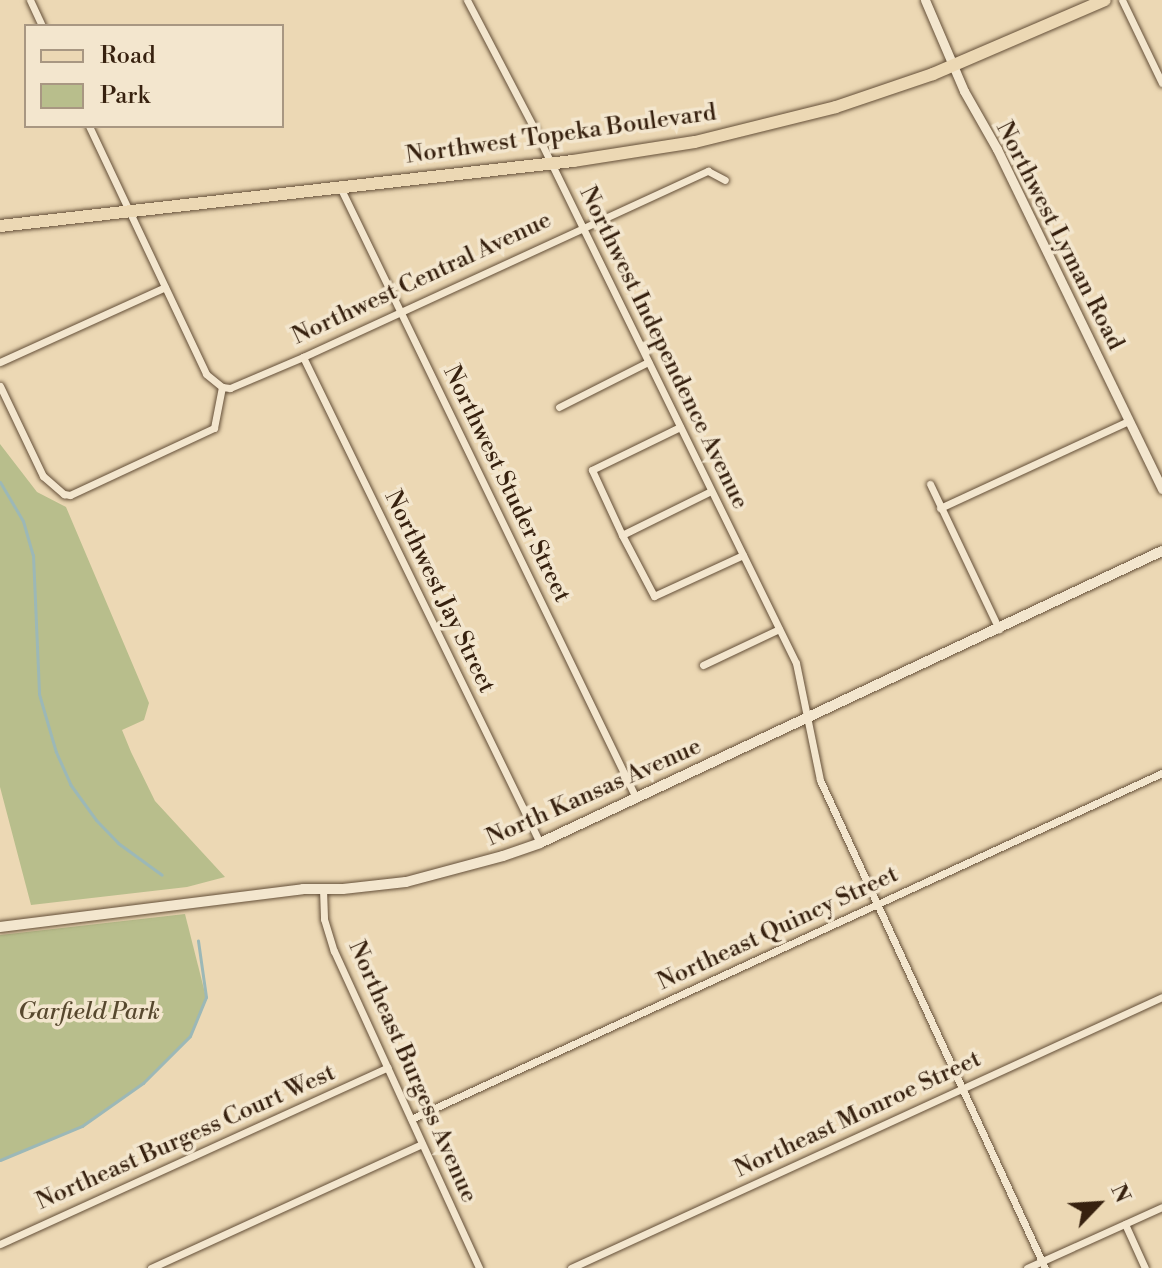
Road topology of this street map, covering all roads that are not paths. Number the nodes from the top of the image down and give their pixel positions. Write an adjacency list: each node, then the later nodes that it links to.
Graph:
1 (30, 0): 6 (street)
2 (467, 0): 10 (street, Northwest Independence Avenue)
3 (925, 0): 7 (street, Northwest Lyman Road)
4 (1105, 0): 7 (main road, Northwest Topeka Boulevard)
5 (1122, 0): 8 (street)
6 (41, 24)
7 (955, 66): 10 (main road, Northwest Topeka Boulevard); 24 (street, Northwest Lyman Road)
8 (1162, 83)
9 (90, 128): 13 (street)
10 (550, 163): 12 (main road, Northwest Topeka Boulevard); 15 (street, Northwest Independence Avenue)
11 (725, 180): 15 (street, Northwest Central Avenue)
12 (340, 187): 13 (main road, Northwest Topeka Boulevard); 17 (street, Northwest Studer Street)
13 (129, 211): 14 (main road, Northwest Topeka Boulevard); 16 (street)
14 (0, 226)
15 (581, 228): 17 (street, Northwest Central Avenue); 20 (street, Northwest Independence Avenue)
16 (165, 287): 19 (street); 22 (street)
17 (400, 312): 18 (street, Northwest Central Avenue); 38 (street, Northwest Studer Street)
18 (303, 357): 22 (street, Northwest Central Avenue); 39 (street, Northwest Jay Street)
19 (0, 362)
20 (648, 362): 23 (street); 25 (street, Northwest Independence Avenue)
21 (0, 386): 22 (street)
22 (222, 387)
23 (559, 407)
24 (1128, 421): 27 (street, Northwest Lyman Road); 29 (street)
25 (680, 427): 28 (street, Northwest Independence Avenue); 30 (street)
26 (930, 484): 29 (street)
27 (1162, 489)
28 (711, 491): 30 (street); 32 (street, Northwest Independence Avenue)
29 (940, 508): 34 (street)
30 (622, 535): 32 (street)
31 (1162, 551): 34 (main road, North Kansas Avenue)
32 (743, 555): 33 (street, Northwest Independence Avenue)
33 (779, 629): 35 (street); 36 (street, Northwest Independence Avenue)
34 (999, 629): 36 (main road, North Kansas Avenue)
35 (703, 665)
36 (808, 718): 38 (main road, North Kansas Avenue); 41 (street, Northwest Independence Avenue)
37 (1162, 773): 41 (street, Northeast Quincy Street)
38 (636, 798): 39 (main road, North Kansas Avenue)
39 (540, 843): 40 (main road, North Kansas Avenue)
40 (323, 889): 42 (main road, North Kansas Avenue); 44 (street, Northeast Burgess Avenue)
41 (878, 905): 45 (street, Northwest Independence Avenue); 46 (street, Northeast Quincy Street)
42 (0, 927)
43 (1162, 997): 45 (street, Northeast Monroe Street)
44 (388, 1067): 46 (street, Northeast Burgess Avenue); 50 (street, Northeast Burgess Court West)
45 (962, 1088): 51 (street, Northwest Independence Avenue); 54 (street, Northeast Monroe Street)
46 (411, 1119): 47 (street, Northeast Burgess Avenue)
47 (422, 1144): 52 (street); 53 (street, Northeast Burgess Avenue)
48 (1162, 1207): 49 (street)
49 (1125, 1224): 51 (street); 56 (street)
50 (0, 1244)
51 (1043, 1265): 55 (street)
52 (151, 1268)
53 (479, 1268)
54 (571, 1268)
55 (1027, 1268)
56 (1145, 1268)

